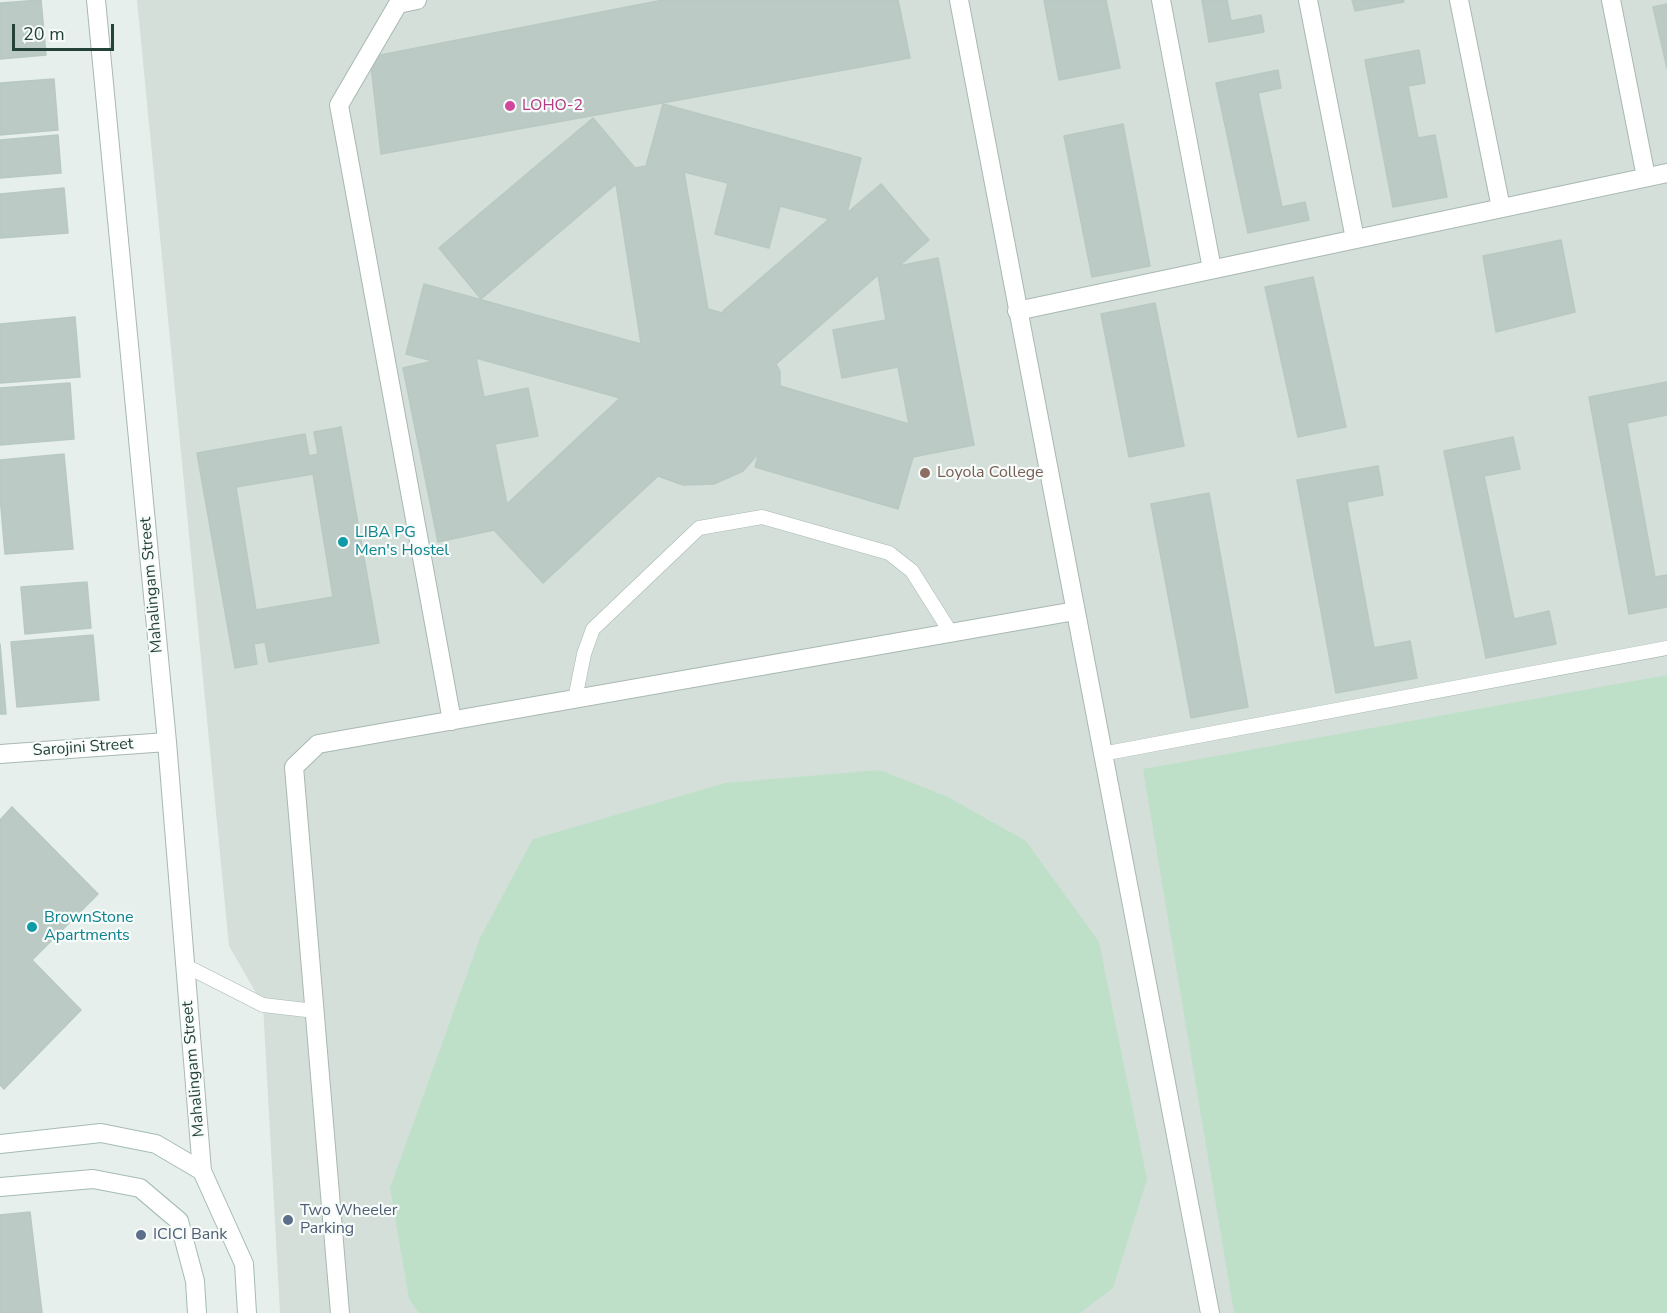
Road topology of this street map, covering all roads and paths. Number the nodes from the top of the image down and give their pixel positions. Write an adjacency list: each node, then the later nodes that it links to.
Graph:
1 (96, 0): 19 (street, Mahalingam Street)
2 (417, 0): 18 (street)
3 (959, 0): 13 (street)
4 (1161, 0): 12 (street)
5 (1308, 0): 11 (street)
6 (1459, 0): 10 (street)
7 (1611, 0): 9 (street)
8 (1667, 172): 9 (street)
9 (1646, 177): 10 (street)
10 (1501, 208): 11 (street)
11 (1355, 239): 12 (street)
12 (1212, 269): 13 (street)
13 (1017, 311): 14 (street)
14 (1075, 611): 15 (street); 21 (street)
15 (951, 633): 17 (street); 17 (lane)
16 (1667, 648): 21 (lane)
17 (575, 699): 18 (street)
18 (452, 721): 23 (street)
19 (167, 742): 20 (street, Sarojini Street); 22 (street, Mahalingam Street)
20 (0, 754)
21 (1102, 754): 30 (street)
22 (186, 966): 23 (lane); 25 (street, Mahalingam Street)
23 (315, 1011): 29 (street)
24 (0, 1144): 25 (street)
25 (202, 1171): 28 (street)
26 (0, 1187): 27 (street)
27 (197, 1313)
28 (247, 1313)
29 (340, 1313)
30 (1210, 1313)

